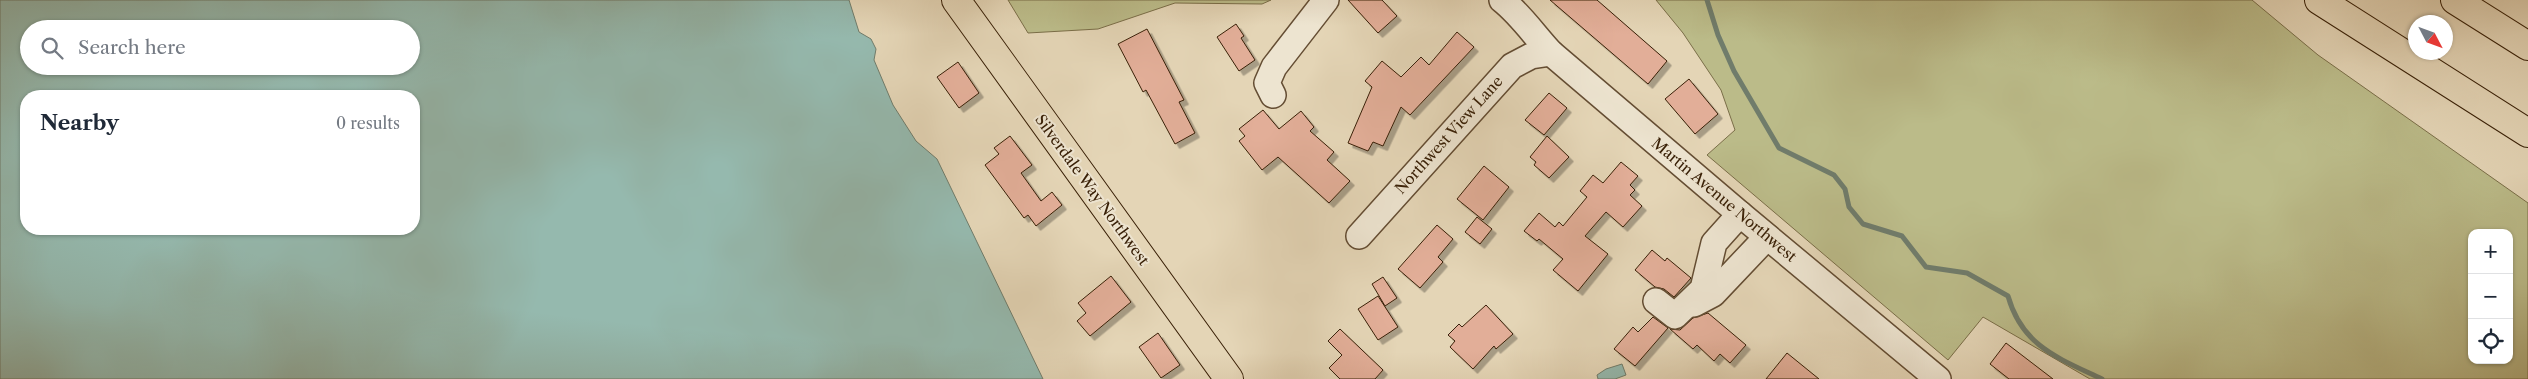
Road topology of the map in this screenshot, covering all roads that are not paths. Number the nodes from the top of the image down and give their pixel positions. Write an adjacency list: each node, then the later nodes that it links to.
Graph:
1 (956, 0): 15 (main road, Silverdale Way Northwest)
2 (1326, 0): 8 (street)
3 (2319, 0): 9 (main road)
4 (2455, 0): 6 (main road)
5 (1510, 6): 7 (street, Martin Avenue Northwest)
6 (2528, 46)
7 (1551, 52): 10 (street, Martin Avenue Northwest); 11 (street, Northwest View Lane)
8 (1273, 95)
9 (2528, 133)
10 (1740, 214): 12 (street, Martin Avenue Northwest); 14 (street)
11 (1359, 236)
12 (1767, 237): 14 (street); 16 (street, Martin Avenue Northwest)
13 (1656, 301): 14 (street)
14 (1686, 306)
15 (1229, 379)
16 (1938, 379)

